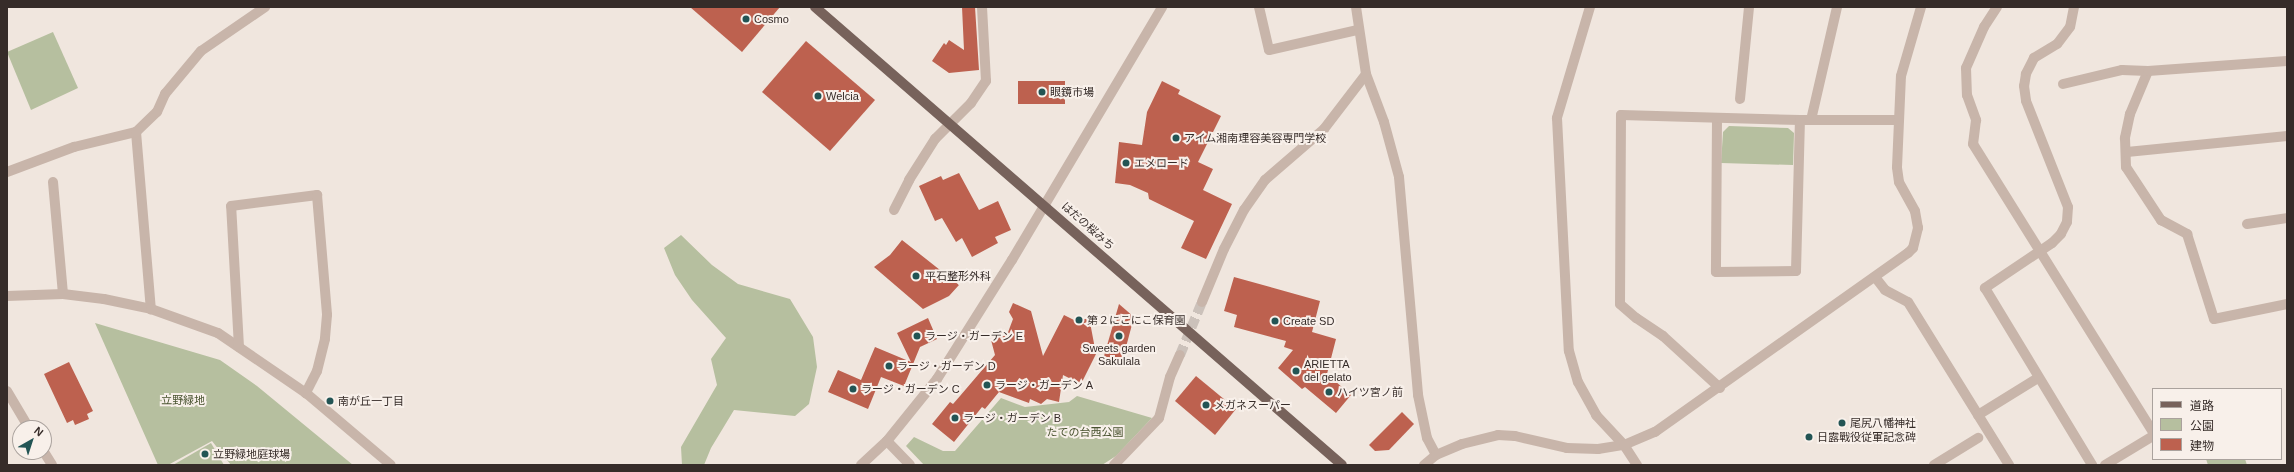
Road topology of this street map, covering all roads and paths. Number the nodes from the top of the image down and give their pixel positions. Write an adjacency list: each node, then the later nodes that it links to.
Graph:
1 (265, 7): 24 (street)
2 (815, 7): 23 (main road, はだの桜みち)
3 (982, 7): 23 (street)
4 (1162, 7): 29 (street)
5 (1259, 7): 13 (street)
6 (1356, 7): 13 (street)
7 (1590, 7): 52 (street)
8 (1749, 7): 18 (street)
9 (1838, 7): 21 (street)
10 (1921, 7): 22 (street)
11 (1997, 7): 33 (street)
12 (2074, 7): 33 (street)
13 (1357, 30): 16 (street)
14 (2287, 61): 15 (street)
15 (2148, 71): 17 (street); 26 (street)
16 (1366, 74): 37 (street); 53 (street)
17 (2063, 84)
18 (1740, 99)
19 (1717, 119): 20 (street); 20 (street); 43 (street)
20 (1800, 120): 21 (street)
21 (1811, 120): 22 (street)
22 (1899, 120): 34 (street)
23 (950, 123): 29 (main road, はだの桜みち); 30 (street)
24 (136, 132): 27 (street); 39 (street)
25 (2287, 136): 26 (street)
26 (2127, 152): 38 (street)
27 (7, 172)
28 (53, 182): 35 (street)
29 (1045, 204): 51 (street); 58 (main road, はだの桜みち)
30 (894, 210)
31 (2287, 218): 32 (street)
32 (2247, 224)
33 (2041, 251): 42 (street); 48 (street)
34 (1875, 277): 43 (street); 46 (street)
35 (63, 294): 36 (street); 39 (street)
36 (7, 296)
37 (1202, 302)
38 (2287, 304)
39 (150, 309): 40 (street)
40 (239, 347): 45 (street); 45 (street)
41 (1180, 355): 54 (street)
42 (2038, 378): 46 (street); 63 (street)
43 (1720, 388): 52 (street)
44 (7, 391): 47 (street)
45 (306, 393): 55 (street)
46 (1978, 415): 62 (street)
47 (24, 420)
48 (2152, 430)
49 (2152, 437): 64 (street)
50 (1978, 438): 61 (street)
51 (887, 441): 56 (street); 57 (street)
52 (1624, 445): 53 (street); 60 (street)
53 (1436, 455): 59 (street)
54 (1119, 464)
55 (391, 465)
56 (861, 465)
57 (910, 465)
58 (1342, 465)
59 (1424, 465)
60 (1637, 465)
61 (1934, 465)
62 (2009, 465)
63 (2092, 465)
64 (2105, 465)

